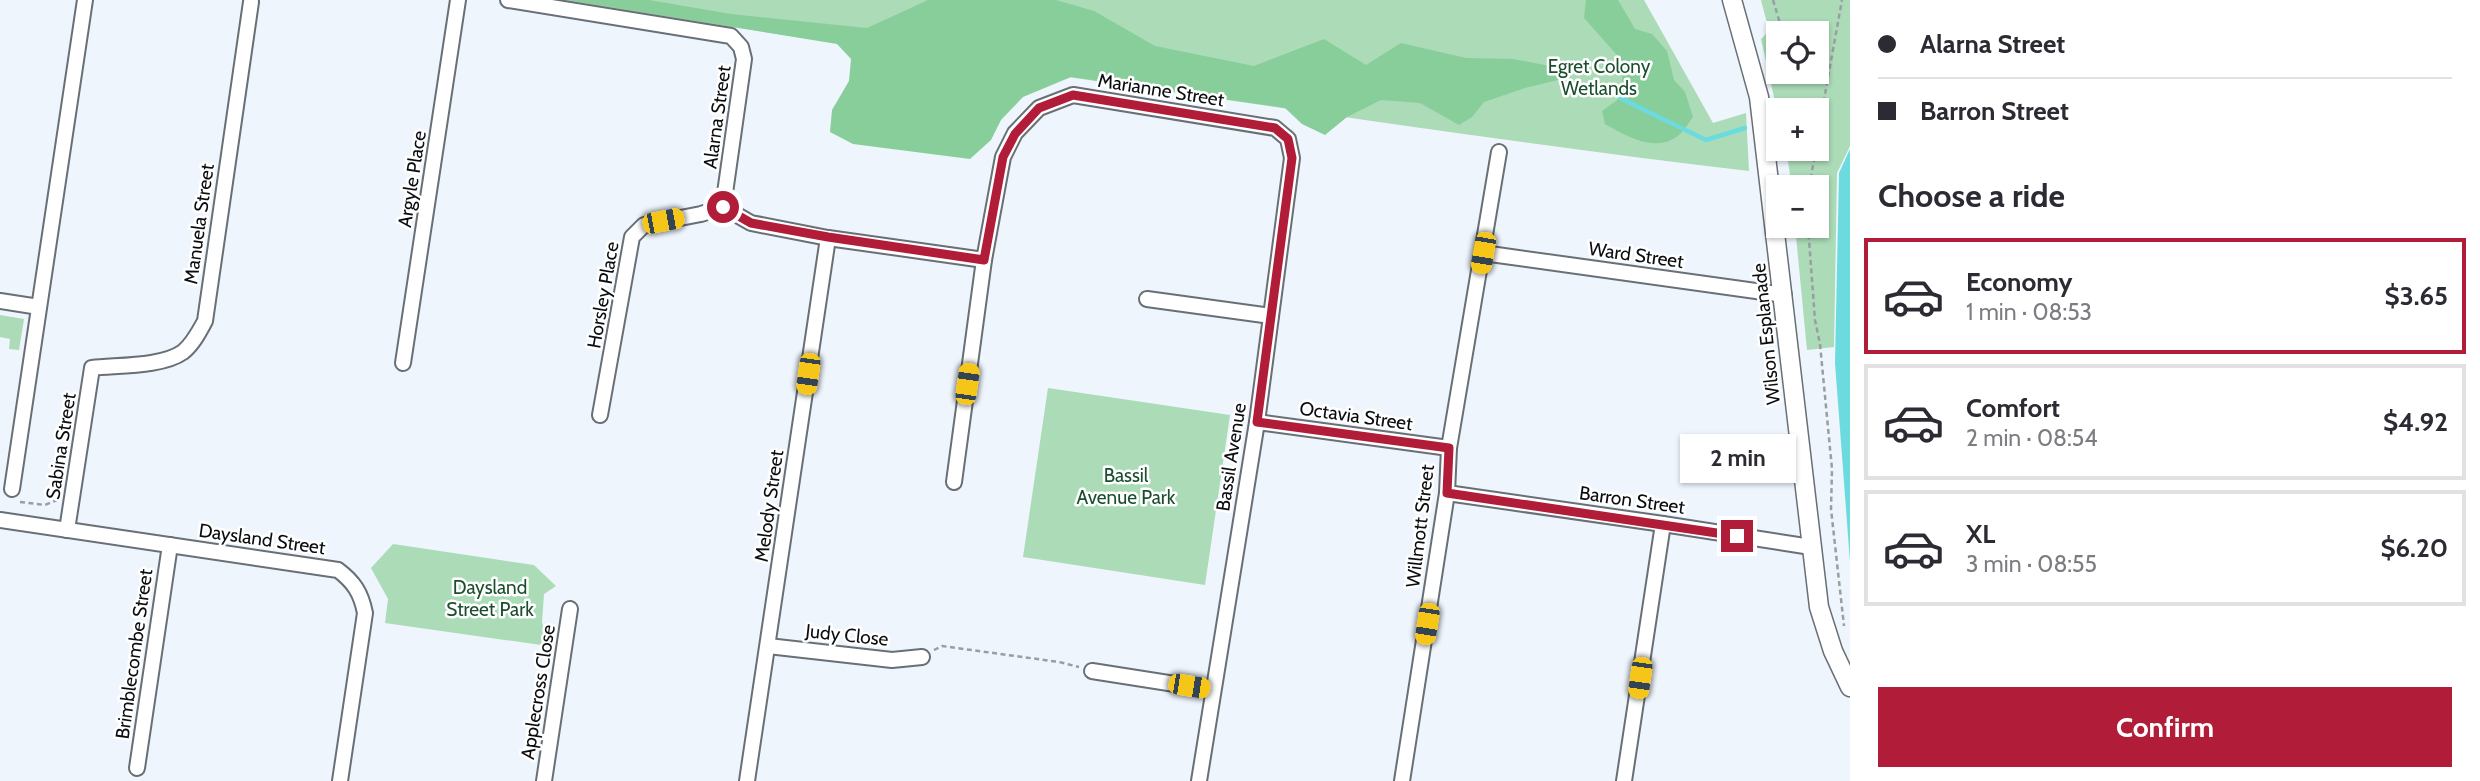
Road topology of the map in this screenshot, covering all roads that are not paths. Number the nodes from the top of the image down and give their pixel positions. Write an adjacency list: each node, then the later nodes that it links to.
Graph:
1 (85, 0): 15 (street)
2 (458, 0): 17 (street, Argyle Place)
3 (508, 0): 8 (street, Alarna Street)
4 (1732, 0): 12 (street, Wilson Esplanade)
5 (251, 2): 18 (street, Manuela Street)
6 (1288, 139): 11 (street, Marianne Street); 16 (street, Bassil Avenue)
7 (1499, 152): 10 (street, Willmott Street)
8 (723, 207): 9 (street); 19 (street, Horsley Place)
9 (828, 237): 11 (street); 31 (street, Melody Street)
10 (1483, 253): 12 (street, Ward Street); 21 (street, Willmott Street)
11 (984, 260): 22 (street, Marianne Street)
12 (1784, 295): 29 (street, Wilson Esplanade)
13 (1147, 299): 16 (street)
14 (0, 301): 15 (street)
15 (39, 307): 24 (street)
16 (1271, 316): 20 (street, Bassil Avenue)
17 (403, 363)
18 (92, 368): 27 (street, Sabina Street)
19 (600, 415)
20 (1257, 422): 21 (street, Octavia Street); 35 (street, Bassil Avenue)
21 (1449, 448): 23 (street, Willmott Street)
22 (954, 482)
23 (1447, 493): 26 (street, Barron Street); 41 (street, Willmott Street)
24 (11, 495)
25 (0, 520): 27 (street, Daysland Street)
26 (1663, 524): 29 (street, Barron Street); 42 (street)
27 (67, 530): 28 (street, Daysland Street)
28 (170, 545): 36 (street, Brimblecombe Street); 37 (street, Daysland Street)
29 (1811, 547): 34 (street, Wilson Esplanade)
30 (570, 609): 38 (street, Applecross Close)
31 (768, 646): 32 (street, Judy Close); 39 (street, Melody Street)
32 (922, 657)
33 (1092, 671): 35 (street)
34 (1850, 687)
35 (1213, 690): 40 (street, Bassil Avenue)
36 (137, 768)
37 (340, 781)
38 (544, 781)
39 (747, 781)
40 (1199, 781)
41 (1402, 781)
42 (1624, 781)

